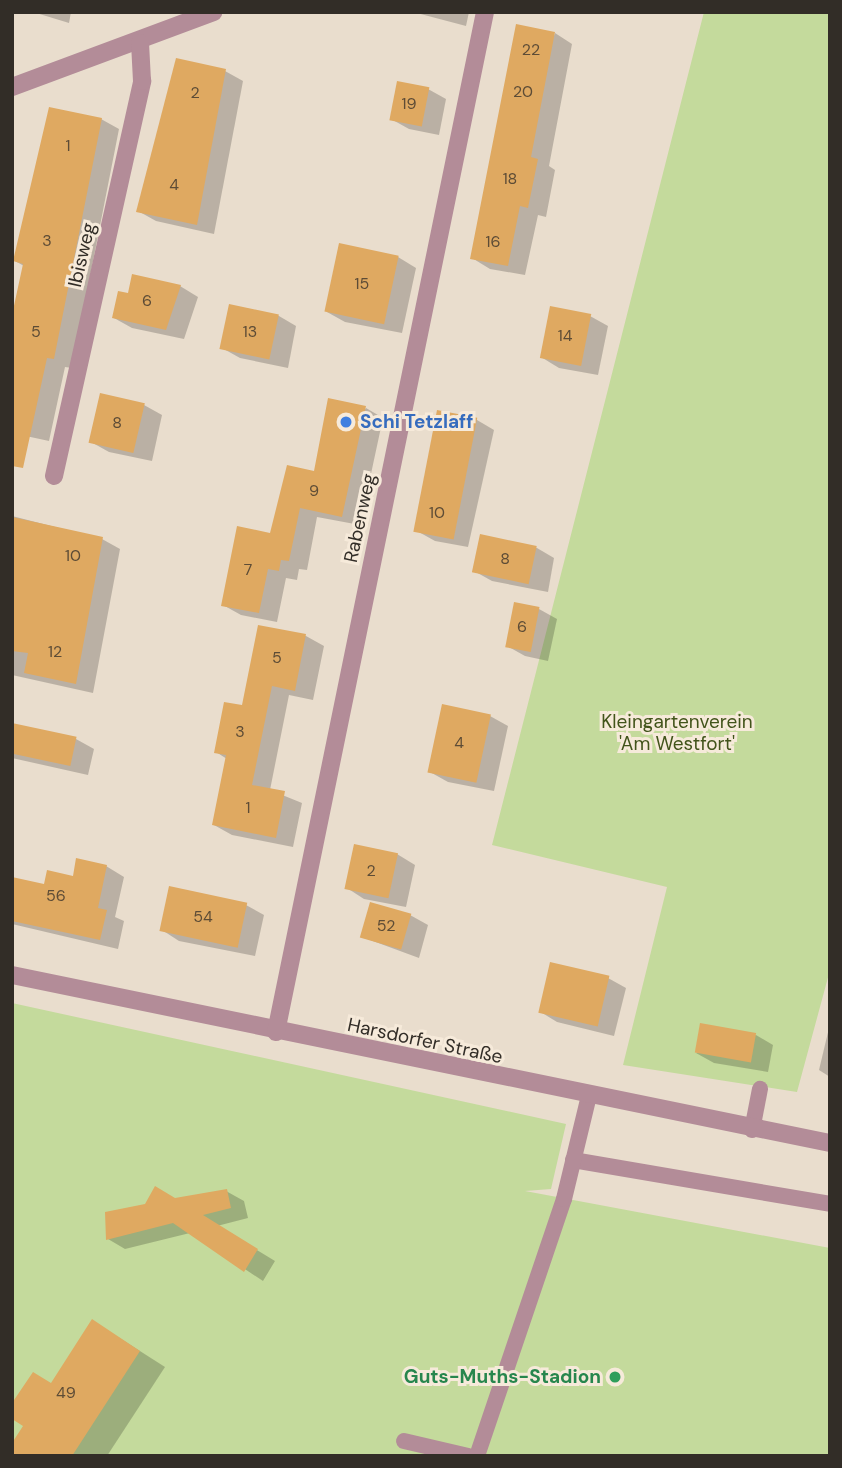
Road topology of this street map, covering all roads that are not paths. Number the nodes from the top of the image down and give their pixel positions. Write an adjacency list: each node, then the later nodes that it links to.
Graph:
1 (214, 12): 3 (street)
2 (485, 12): 8 (street, Rabenweg)
3 (187, 18): 4 (street)
4 (140, 43): 5 (street); 6 (street, Ibisweg)
5 (14, 82)
6 (54, 476)
7 (12, 975): 8 (street, Harsdorfer Straße)
8 (276, 1032): 10 (street, Harsdorfer Straße)
9 (760, 1088): 11 (lane)
10 (589, 1096): 11 (street, Harsdorfer Straße); 13 (lane)
11 (751, 1130): 12 (street, Harsdorfer Straße)
12 (830, 1143)
13 (573, 1160): 14 (lane); 17 (lane)
14 (830, 1204)
15 (404, 1441): 16 (lane)
16 (468, 1456)
17 (477, 1456)

